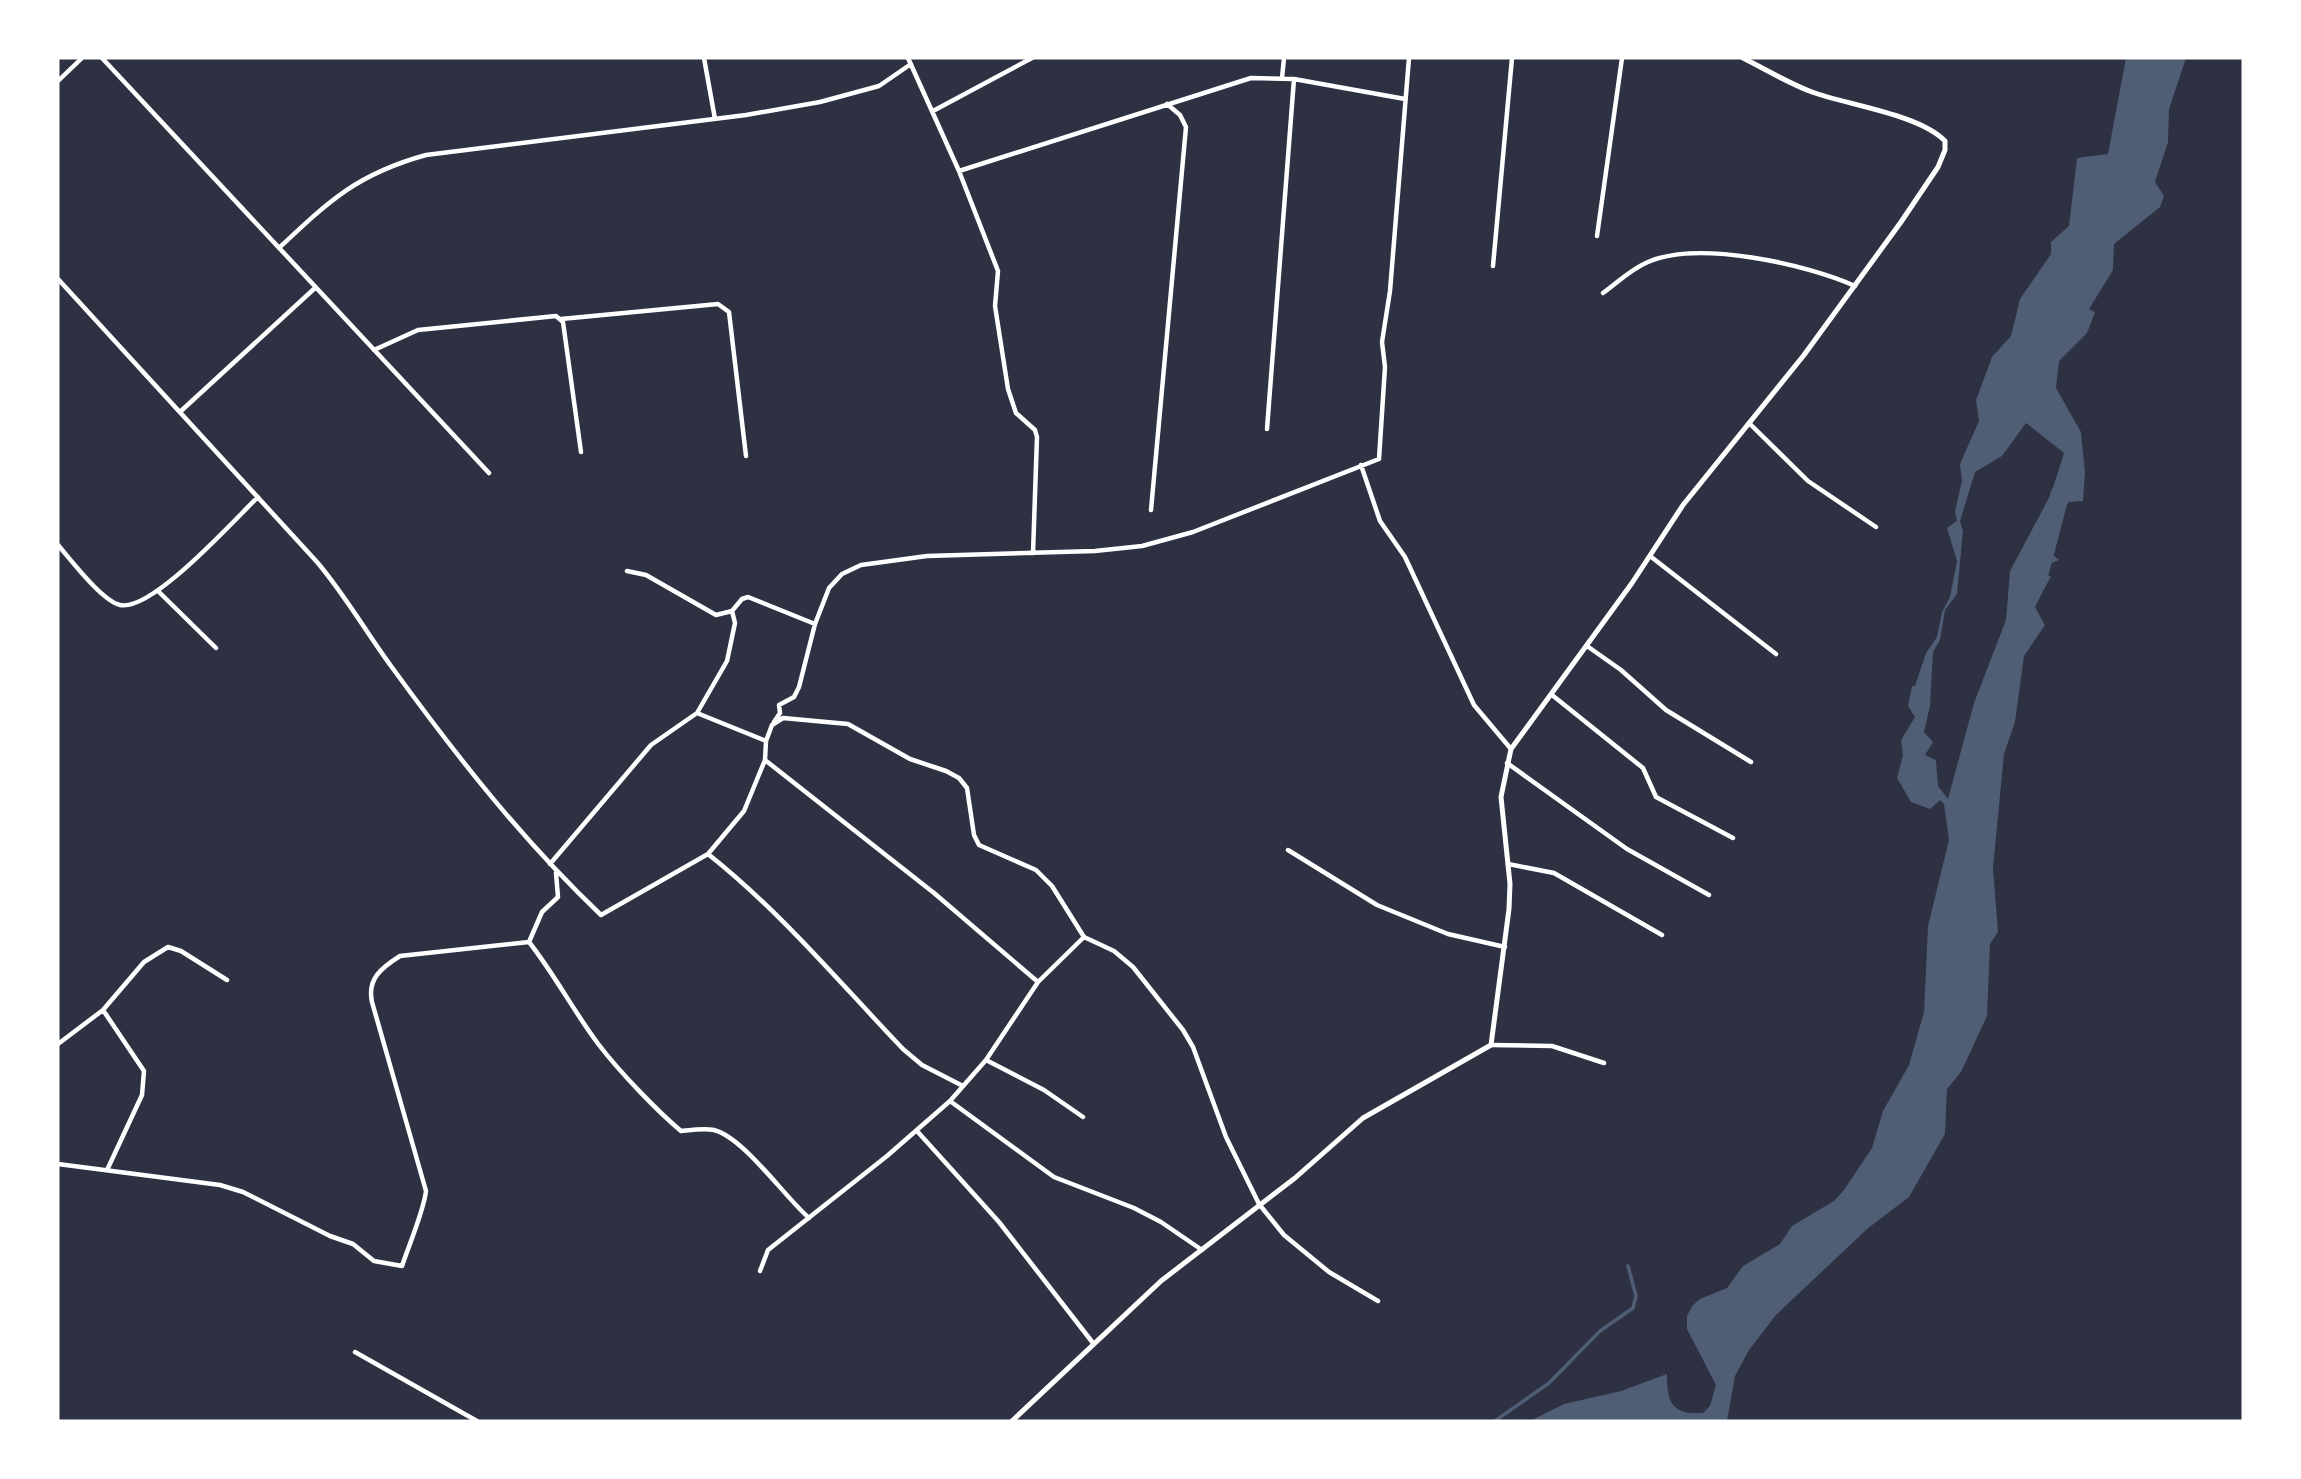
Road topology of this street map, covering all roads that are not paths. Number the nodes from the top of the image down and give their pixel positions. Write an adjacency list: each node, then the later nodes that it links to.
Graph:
1 (82, 58): 14 (street)
2 (102, 58): 21 (street)
3 (704, 58): 18 (street)
4 (908, 58): 11 (street)
5 (1032, 58): 17 (street)
6 (1284, 58): 12 (street)
7 (1409, 58): 15 (street)
8 (1512, 58): 22 (street)
9 (1622, 58): 20 (street)
10 (1743, 58): 24 (street)
11 (911, 64): 17 (street); 18 (street)
12 (1282, 78): 13 (street); 16 (street)
13 (1294, 79): 15 (street); 31 (street)
14 (58, 81)
15 (1405, 99): 34 (street)
16 (1166, 103): 19 (street); 37 (street)
17 (933, 111): 19 (street)
18 (715, 119): 21 (street)
19 (959, 172): 40 (street)
20 (1597, 236)
21 (279, 248): 25 (street)
22 (1493, 266)
23 (58, 279): 29 (street)
24 (1855, 286): 26 (street); 30 (street)
25 (316, 288): 28 (street); 29 (street)
26 (1603, 293)
27 (560, 319): 28 (street); 32 (street); 33 (street)
28 (374, 349): 35 (street)
29 (181, 411): 36 (street)
30 (1749, 423): 38 (street); 41 (street)
31 (1267, 429)
32 (581, 452)
33 (746, 456)
34 (1361, 465): 40 (street); 53 (street)
35 (489, 473)
36 (258, 497): 43 (street); 60 (street)
37 (1151, 510)
38 (1876, 527)
39 (58, 545): 43 (street)
40 (1033, 553): 45 (street)
41 (1650, 556): 46 (street); 48 (street)
42 (627, 571): 44 (street)
43 (159, 592): 47 (street)
44 (732, 611): 45 (street); 50 (street)
45 (816, 624): 51 (street)
46 (1587, 646): 49 (street); 56 (street)
47 (216, 648)
48 (1776, 654)
49 (1552, 695): 53 (street); 57 (street)
50 (697, 713): 52 (street); 60 (street)
51 (772, 725): 52 (street); 65 (street)
52 (766, 741): 54 (street)
53 (1511, 749): 55 (street)
54 (765, 760): 59 (street); 69 (street)
55 (1507, 762): 61 (street); 63 (street)
56 (1751, 762)
57 (1733, 838)
58 (1288, 850): 67 (street)
59 (708, 854): 62 (street); 75 (street)
60 (550, 864): 62 (street)
61 (1507, 864): 64 (street); 67 (street)
62 (556, 872): 66 (street)
63 (1709, 895)
64 (1662, 935)
65 (1084, 937): 69 (street); 81 (street)
66 (529, 942): 80 (street); 82 (street)
67 (1506, 947): 72 (street)
68 (227, 980): 70 (street)
69 (1038, 982): 73 (street)
70 (103, 1010): 71 (street); 80 (street)
71 (58, 1044)
72 (1491, 1045): 74 (street); 81 (street)
73 (986, 1060): 75 (street); 77 (street)
74 (1604, 1063)
75 (963, 1086): 76 (street)
76 (950, 1101): 78 (street); 83 (street)
77 (1083, 1117)
78 (917, 1131): 82 (street); 86 (street)
79 (58, 1164): 80 (street)
80 (108, 1168)
81 (1259, 1204): 83 (street); 85 (street)
82 (809, 1218): 84 (street)
83 (1202, 1250): 86 (street)
84 (760, 1272)
85 (1378, 1301)
86 (1093, 1343): 89 (street)
87 (355, 1352): 88 (street)
88 (477, 1421)
89 (1012, 1421)

